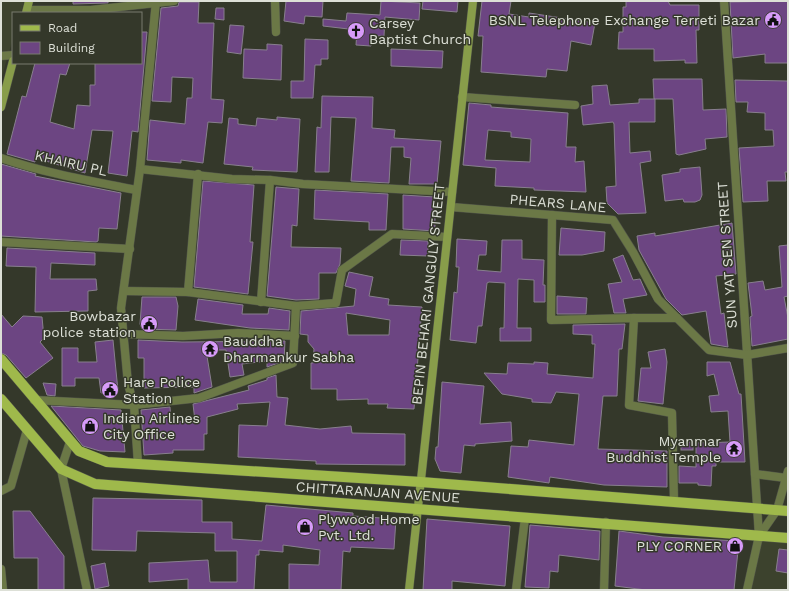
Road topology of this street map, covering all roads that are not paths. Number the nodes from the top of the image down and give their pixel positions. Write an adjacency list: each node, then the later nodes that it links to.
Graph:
1 (29, 1): 7 (main road)
2 (174, 1): 6 (street)
3 (275, 1): 8 (street)
4 (473, 1): 12 (main road, BEPIN BEHARI GANGULY STREET)
5 (724, 1): 35 (street, SUN YAT SEN STREET)
6 (156, 2): 7 (street); 16 (street)
7 (26, 12)
8 (276, 32)
9 (12, 55): 10 (street)
10 (1, 56)
11 (12, 64): 14 (main road)
12 (462, 97): 13 (street); 20 (main road, BEPIN BEHARI GANGULY STREET)
13 (575, 105)
14 (1, 107)
15 (1, 158): 19 (street, KHAIRU PL)
16 (140, 169): 17 (street); 19 (street)
17 (198, 174): 18 (street); 27 (street)
18 (270, 180): 20 (street); 28 (street)
19 (136, 190): 25 (street)
20 (452, 192): 21 (main road, BEPIN BEHARI GANGULY STREET)
21 (451, 207): 22 (street, PHEARS LANE); 23 (main road, BEPIN BEHARI GANGULY STREET)
22 (552, 215): 30 (street); 31 (street, PHEARS LANE)
23 (447, 236): 29 (street); 46 (main road, BEPIN BEHARI GANGULY STREET)
24 (1, 242): 25 (street)
25 (130, 249): 26 (street)
26 (124, 291): 27 (street); 32 (street)
27 (188, 292): 28 (street)
28 (261, 302): 29 (street)
29 (296, 306): 33 (street)
30 (634, 318): 31 (street); 48 (street)
31 (677, 318): 35 (street, PHEARS LANE)
32 (124, 334): 33 (street); 39 (street)
33 (295, 336): 39 (street)
34 (788, 348): 35 (street, PHEARS LANE)
35 (747, 354): 44 (street, SUN YAT SEN STREET)
36 (1, 360): 38 (main road)
37 (1, 400): 40 (main road, CHITTARANJAN AVENUE)
38 (34, 400): 39 (street); 41 (main road)
39 (134, 405): 42 (street)
40 (27, 430): 43 (main road, CHITTARANJAN AVENUE); 47 (street)
41 (70, 442): 42 (main road); 43 (street)
42 (138, 464): 46 (main road)
43 (61, 469): 50 (main road, CHITTARANJAN AVENUE); 59 (street)
44 (755, 474): 45 (street); 49 (street, SUN YAT SEN STREET)
45 (787, 474): 51 (street)
46 (421, 482): 48 (main road); 50 (main road, BEPIN BEHARI GANGULY STREET)
47 (1, 491)
48 (674, 501): 49 (main road)
49 (757, 508): 51 (main road); 55 (street, SUN YAT SEN STREET)
50 (418, 509): 53 (main road, CHITTARANJAN AVENUE); 60 (main road, BEPIN BEHARI GANGULY STREET)
51 (777, 510): 52 (main road); 55 (street)
52 (788, 511)
53 (525, 518): 54 (main road, CHITTARANJAN AVENUE); 61 (street)
54 (606, 522): 55 (main road, CHITTARANJAN AVENUE); 62 (street)
55 (759, 536): 56 (main road, CHITTARANJAN AVENUE); 63 (street)
56 (788, 538)
57 (1, 569): 58 (street)
58 (2, 590)
59 (87, 590)
60 (409, 590)
61 (516, 590)
62 (604, 590)
63 (747, 590)

